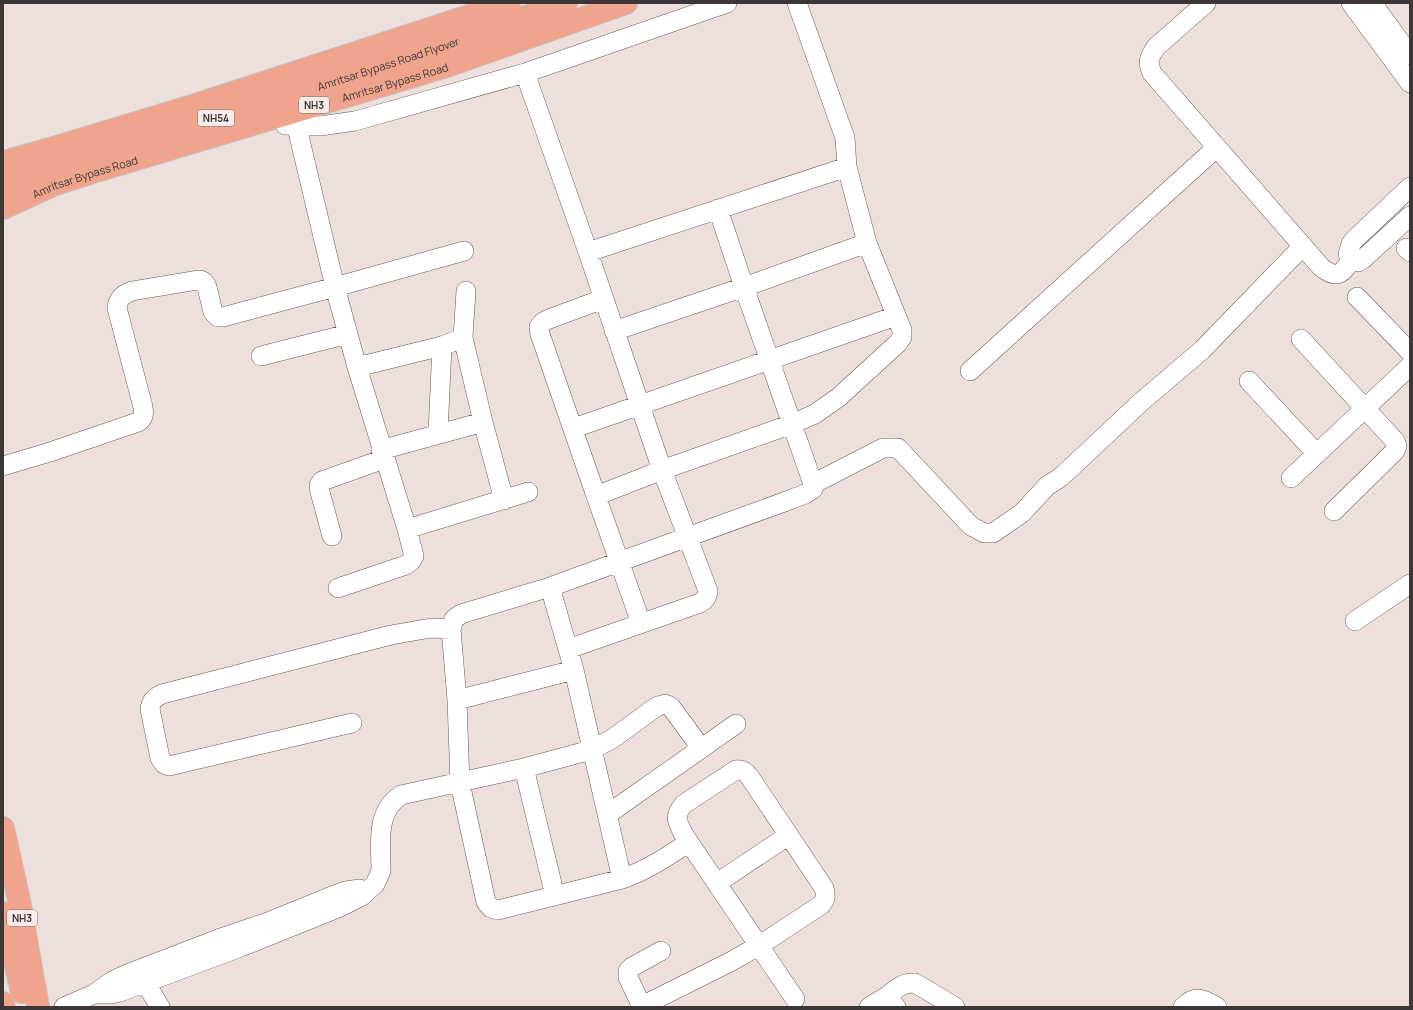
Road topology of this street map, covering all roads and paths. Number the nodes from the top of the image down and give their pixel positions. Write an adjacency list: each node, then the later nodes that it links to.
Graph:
1 (509, 3): 14 (highway)
2 (566, 3): 16 (highway, Amritsar Bypass Road Flyover / NH54)
3 (626, 3): 12 (highway, Amritsar Bypass Road / NH3)
4 (727, 3): 10 (street)
5 (797, 3): 15 (street)
6 (1206, 3): 13 (street)
7 (1351, 3): 11 (street)
8 (1372, 3): 9 (street)
9 (1410, 55)
10 (525, 72): 12 (street); 24 (street)
11 (1410, 83)
12 (295, 119): 18 (highway, Amritsar Bypass Road / NH3); 26 (street)
13 (1216, 148): 22 (street); 42 (street)
14 (3, 162)
15 (846, 167): 19 (street); 21 (street)
16 (3, 185)
17 (1410, 187): 25 (street)
18 (3, 208)
19 (718, 209): 24 (street); 27 (street)
20 (1410, 216): 25 (street)
21 (866, 243): 27 (street); 31 (street)
22 (1303, 246): 25 (street); 55 (street)
23 (464, 250): 26 (street)
24 (588, 252): 30 (street)
25 (1352, 259)
26 (335, 287): 33 (street); 52 (street)
27 (744, 287): 32 (street); 39 (street)
28 (466, 292): 34 (street)
29 (1358, 297): 37 (street)
30 (603, 299): 32 (street); 48 (street)
31 (896, 316): 39 (street); 47 (street)
32 (614, 331): 44 (street)
33 (348, 334): 38 (street); 41 (street)
34 (463, 338): 36 (street); 46 (street)
35 (1301, 339): 45 (street)
36 (442, 346): 41 (street); 49 (street)
37 (1410, 352)
38 (261, 356)
39 (769, 359): 44 (street); 47 (street)
40 (1410, 366): 45 (street)
41 (357, 367): 51 (street)
42 (970, 371)
43 (1249, 381): 50 (street)
44 (639, 404): 48 (street); 53 (street)
45 (1364, 408): 50 (street); 59 (street)
46 (483, 422): 49 (street); 58 (street)
47 (792, 424): 53 (street); 55 (street)
48 (574, 428): 57 (street)
49 (438, 433): 51 (street)
50 (1317, 454): 54 (street)
51 (383, 455): 60 (street); 61 (street)
52 (3, 466)
53 (662, 470): 57 (street); 62 (street)
54 (1290, 478)
55 (814, 484): 62 (street)
56 (528, 492): 58 (street)
57 (596, 496): 63 (street)
58 (504, 500): 60 (street)
59 (1334, 511)
60 (407, 529): 66 (street)
61 (332, 536)
62 (688, 538): 63 (street); 68 (street)
63 (620, 563): 65 (street); 68 (street)
64 (1410, 584): 67 (street)
65 (550, 587): 69 (street); 70 (street)
66 (338, 588)
67 (1355, 621)
68 (641, 623): 70 (street)
69 (451, 629): 72 (street); 73 (street)
70 (568, 648): 71 (street)
71 (574, 670): 72 (street); 76 (street)
72 (457, 700): 78 (street)
73 (352, 723)
74 (736, 724): 75 (street)
75 (701, 748): 76 (street); 79 (street)
76 (591, 750): 77 (street); 79 (street)
77 (524, 768): 78 (street); 86 (street)
78 (460, 783): 85 (street); 86 (street)
79 (608, 814): 83 (street)
80 (3, 828): 97 (highway, NH3)
81 (789, 835): 82 (street); 84 (street); 88 (street)
82 (689, 842): 83 (street); 84 (street)
83 (622, 879): 86 (street)
84 (717, 882): 88 (street)
85 (369, 889): 90 (street); 91 (street)
86 (555, 896)
87 (3, 913): 96 (highway, NH3)
88 (760, 945): 92 (street); 100 (street)
89 (661, 952): 100 (street)
90 (145, 982): 91 (street); 99 (street)
91 (94, 994): 98 (street)
92 (795, 999)
93 (892, 1001): 101 (street); 102 (street)
94 (3, 1003): 95 (highway)
95 (4, 1007)
96 (26, 1007)
97 (38, 1007)
98 (64, 1007)
99 (160, 1007)
100 (641, 1007)
101 (869, 1007)
102 (955, 1007)
103 (1183, 1007): 104 (street)
104 (1217, 1007)

